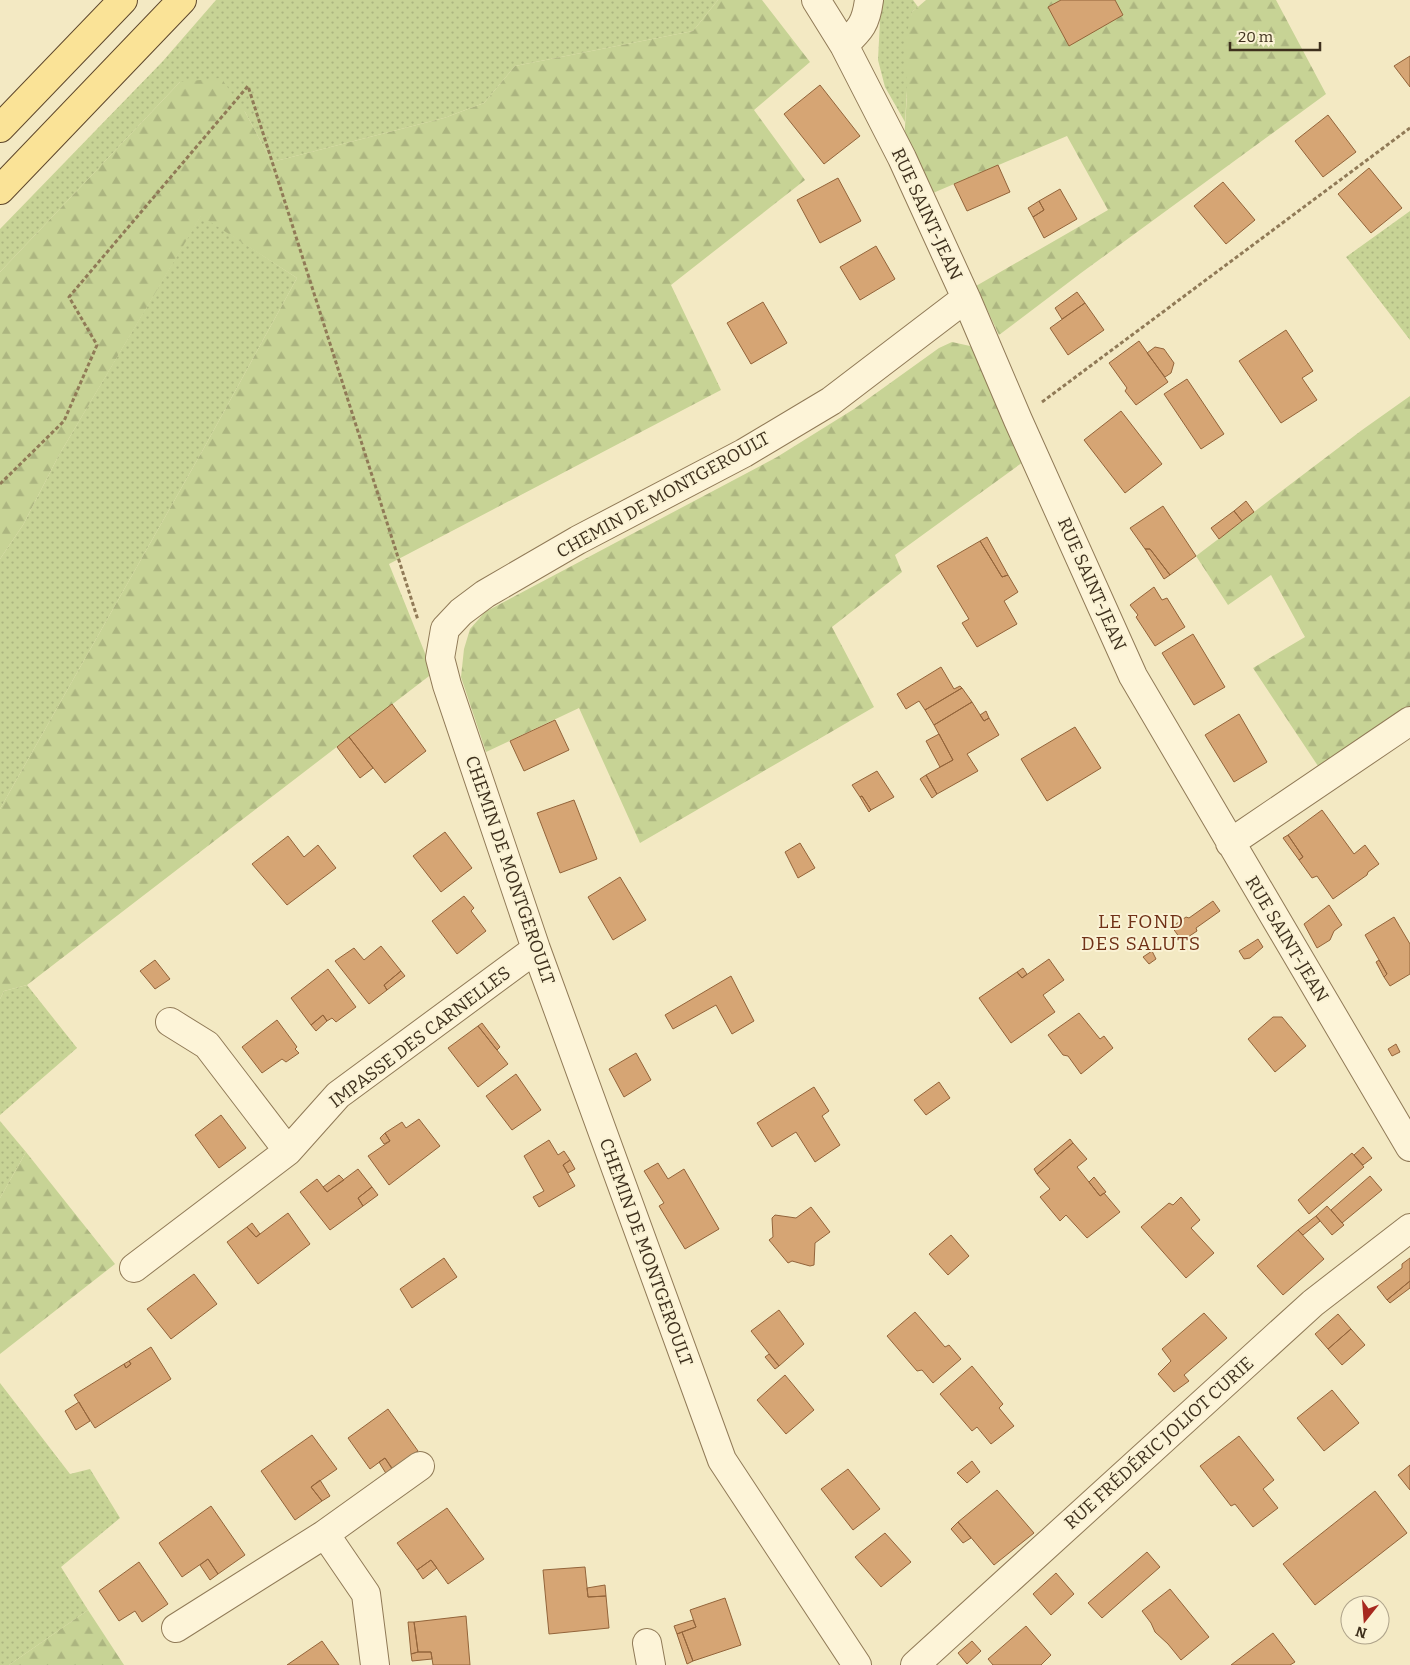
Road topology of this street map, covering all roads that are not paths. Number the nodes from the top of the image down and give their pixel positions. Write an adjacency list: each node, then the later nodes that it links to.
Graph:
1 (123, 0): 6 (main road)
2 (182, 0): 7 (main road)
3 (816, 0): 5 (street, RUE SAINT-JEAN)
4 (870, 0): 5 (street)
5 (844, 45): 8 (street, RUE SAINT-JEAN)
6 (0, 128)
7 (0, 190)
8 (966, 298): 10 (street, RUE SAINT-JEAN); 11 (street, CHEMIN DE MONTGEROULT)
9 (1410, 722): 10 (street)
10 (1230, 843): 13 (street, RUE SAINT-JEAN)
11 (536, 949): 14 (street, IMPASSE DES CARNELLES); 21 (street, CHEMIN DE MONTGEROULT)
12 (170, 1022): 14 (street)
13 (1410, 1147)
14 (288, 1151): 16 (street, IMPASSE DES CARNELLES)
15 (1410, 1228): 22 (street, RUE FRÉDÉRIC JOLIOT CURIE)
16 (134, 1268)
17 (420, 1466): 18 (street)
18 (325, 1534): 19 (street); 20 (street)
19 (176, 1628)
20 (375, 1665)
21 (857, 1665)
22 (915, 1665)

